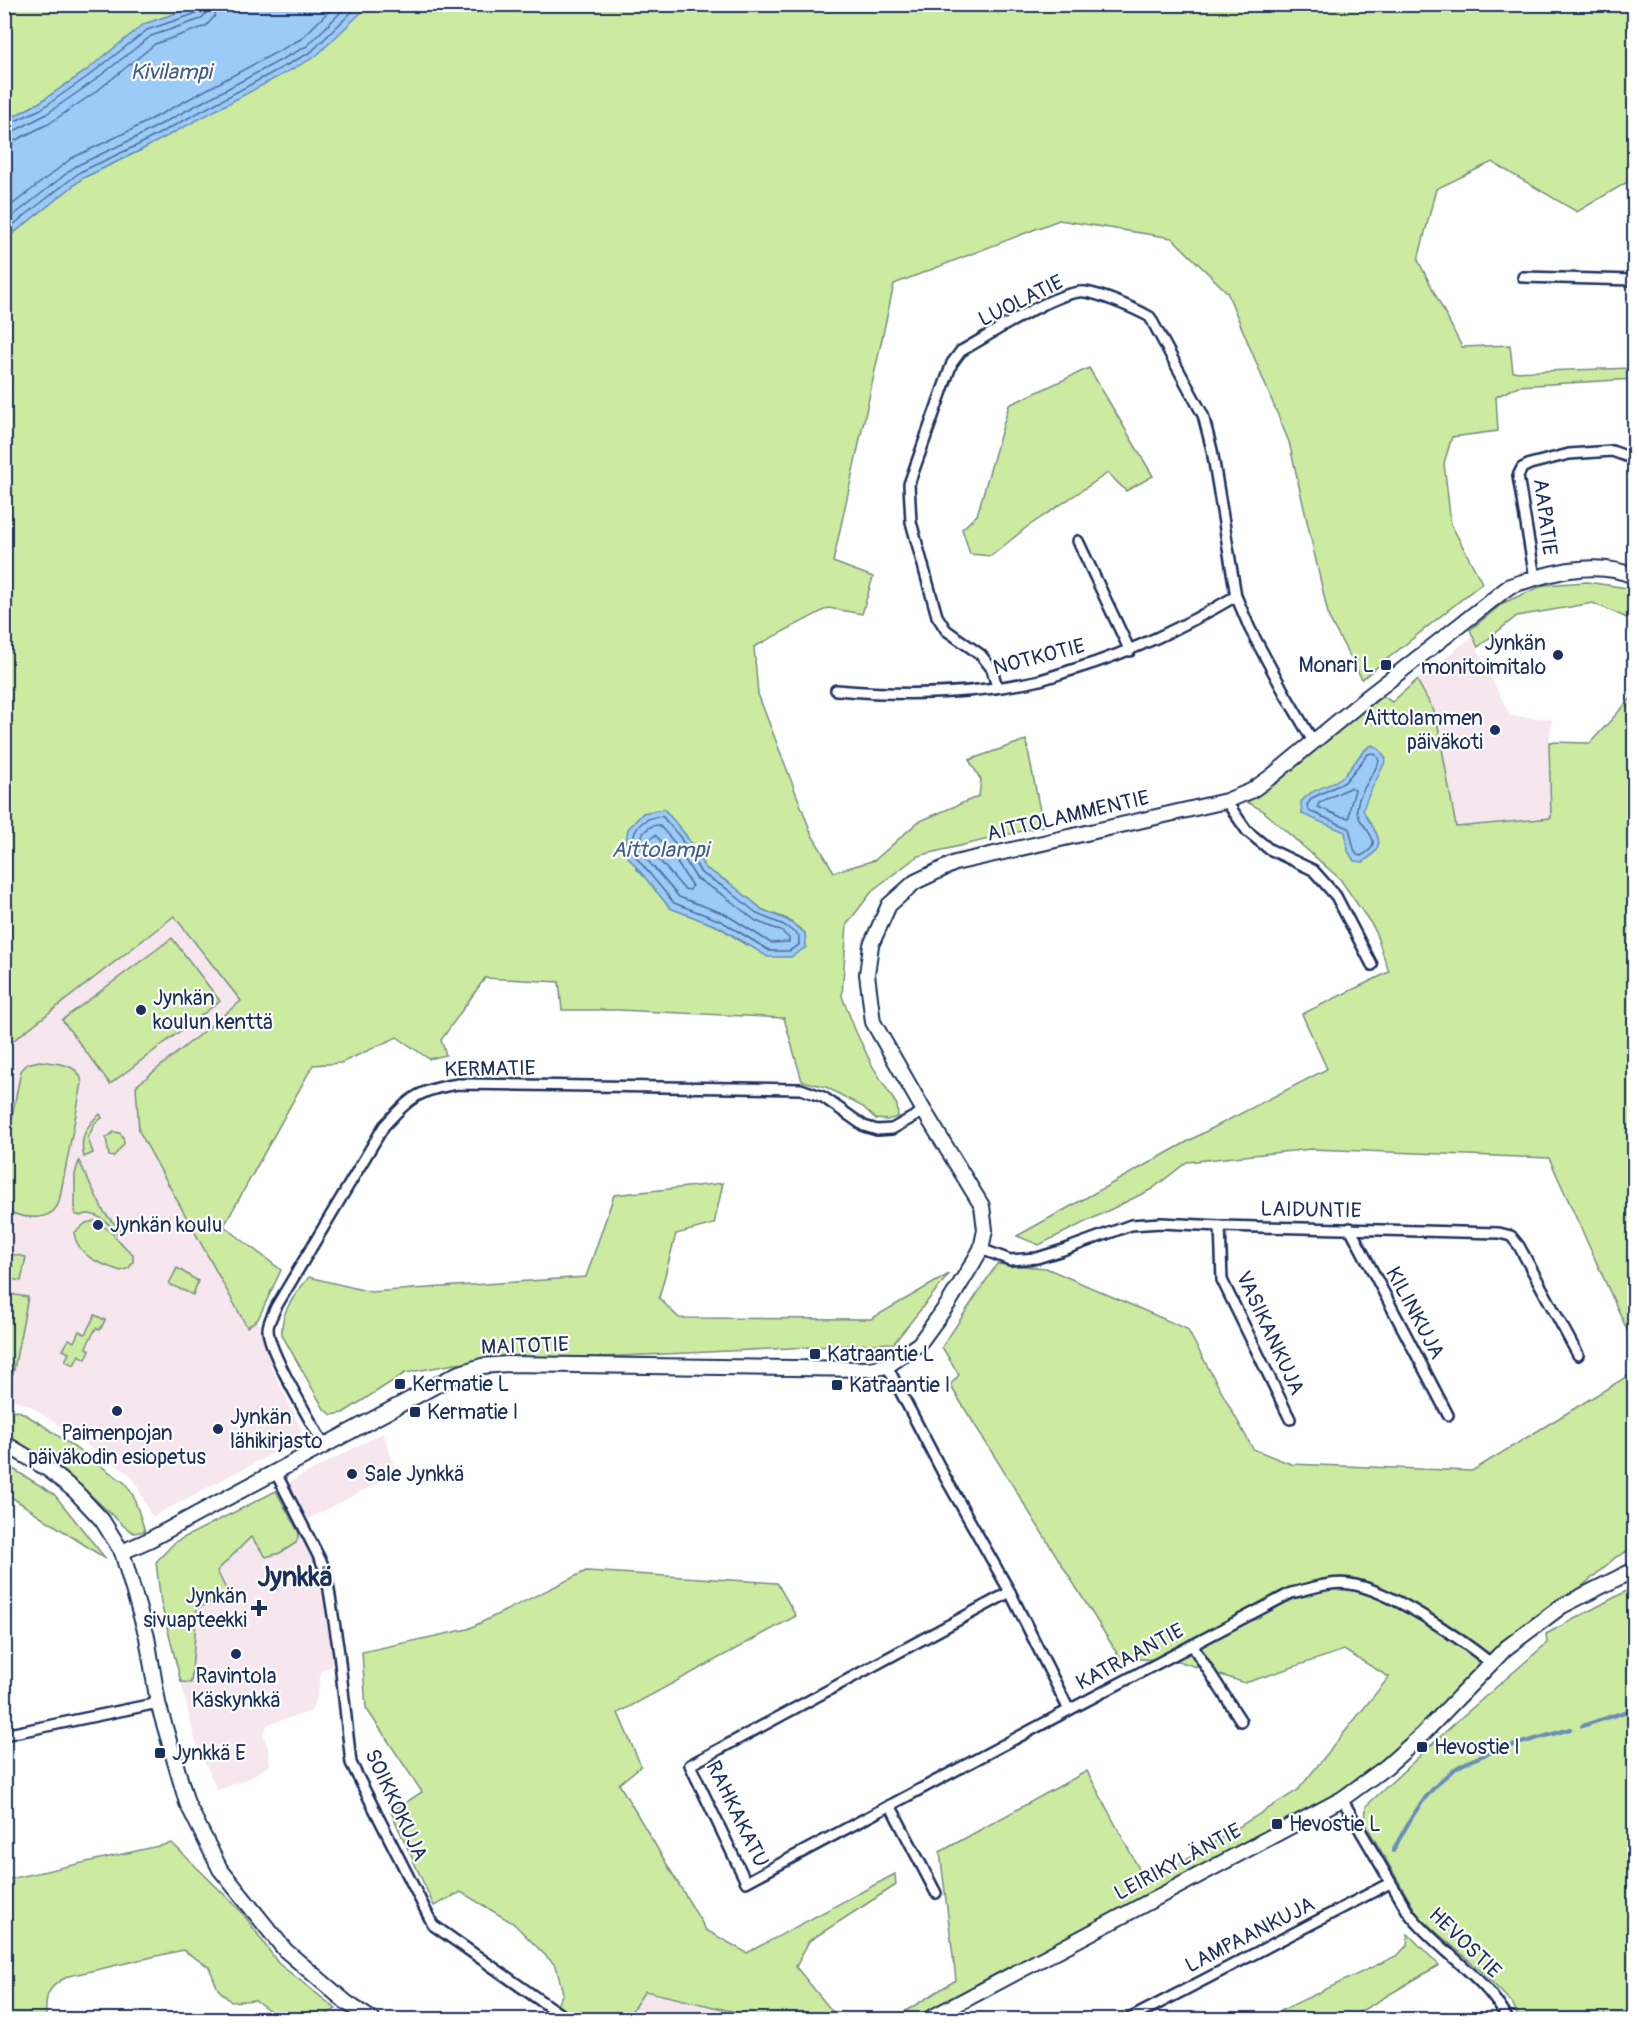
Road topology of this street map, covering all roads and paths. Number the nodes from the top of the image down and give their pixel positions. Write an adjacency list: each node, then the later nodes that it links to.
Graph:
1 (1523, 277): 2 (street)
2 (1635, 280)
3 (1635, 459): 6 (street, AAPATIE)
4 (1078, 541): 8 (street)
5 (1635, 576): 6 (street, AITTOLAMMENTIE)
6 (1535, 578): 11 (street, AITTOLAMMENTIE)
7 (1236, 596): 8 (street, NOTKOTIE); 9 (street, LUOLATIE); 11 (street, LUOLATIE)
8 (1130, 651): 9 (street, NOTKOTIE)
9 (997, 687): 10 (street, NOTKOTIE)
10 (836, 690)
11 (1314, 743): 12 (street, AITTOLAMMENTIE)
12 (1226, 801): 13 (street); 14 (street, AITTOLAMMENTIE)
13 (1372, 965)
14 (924, 1112): 17 (street, AITTOLAMMENTIE); 24 (street, KERMATIE)
15 (1220, 1226): 16 (street, LAIDUNTIE); 17 (street, LAIDUNTIE); 22 (street, VASIKANKUJA)
16 (1350, 1228): 19 (street, LAIDUNTIE); 21 (street, KILINKUJA)
17 (981, 1249): 18 (street, AITTOLAMMENTIE)
18 (948, 1304): 20 (street, MAITOTIE)
19 (1578, 1355)
20 (887, 1366): 24 (street, MAITOTIE); 28 (street, KATRAANTIE)
21 (1448, 1415)
22 (1290, 1419)
23 (4, 1443): 26 (street)
24 (324, 1446): 25 (street, MAITOTIE)
25 (276, 1473): 26 (street, MAITOTIE); 41 (street, SOIKKOKUJA)
26 (122, 1552): 31 (street)
27 (1635, 1570): 30 (street, LEIRIKYLÄNTIE)
28 (1010, 1592): 32 (street, KATRAANTIE); 36 (street, RAHKAKATU)
29 (1192, 1645): 30 (street, KATRAANTIE); 32 (street, KATRAANTIE); 33 (street)
30 (1491, 1663): 35 (street, LEIRIKYLÄNTIE)
31 (158, 1703): 34 (street); 39 (street)
32 (1069, 1710): 36 (street, RAHKAKATU)
33 (1241, 1721)
34 (4, 1736)
35 (1342, 1799): 37 (street, HEVOSTIE); 42 (street, LEIRIKYLÄNTIE)
36 (890, 1805): 38 (street)
37 (1390, 1883): 40 (street, HEVOSTIE); 43 (street, LAMPAANKUJA)
38 (936, 1893)
39 (367, 2018)
40 (1505, 2018)
41 (568, 2019)
42 (927, 2019)
43 (1127, 2019)

